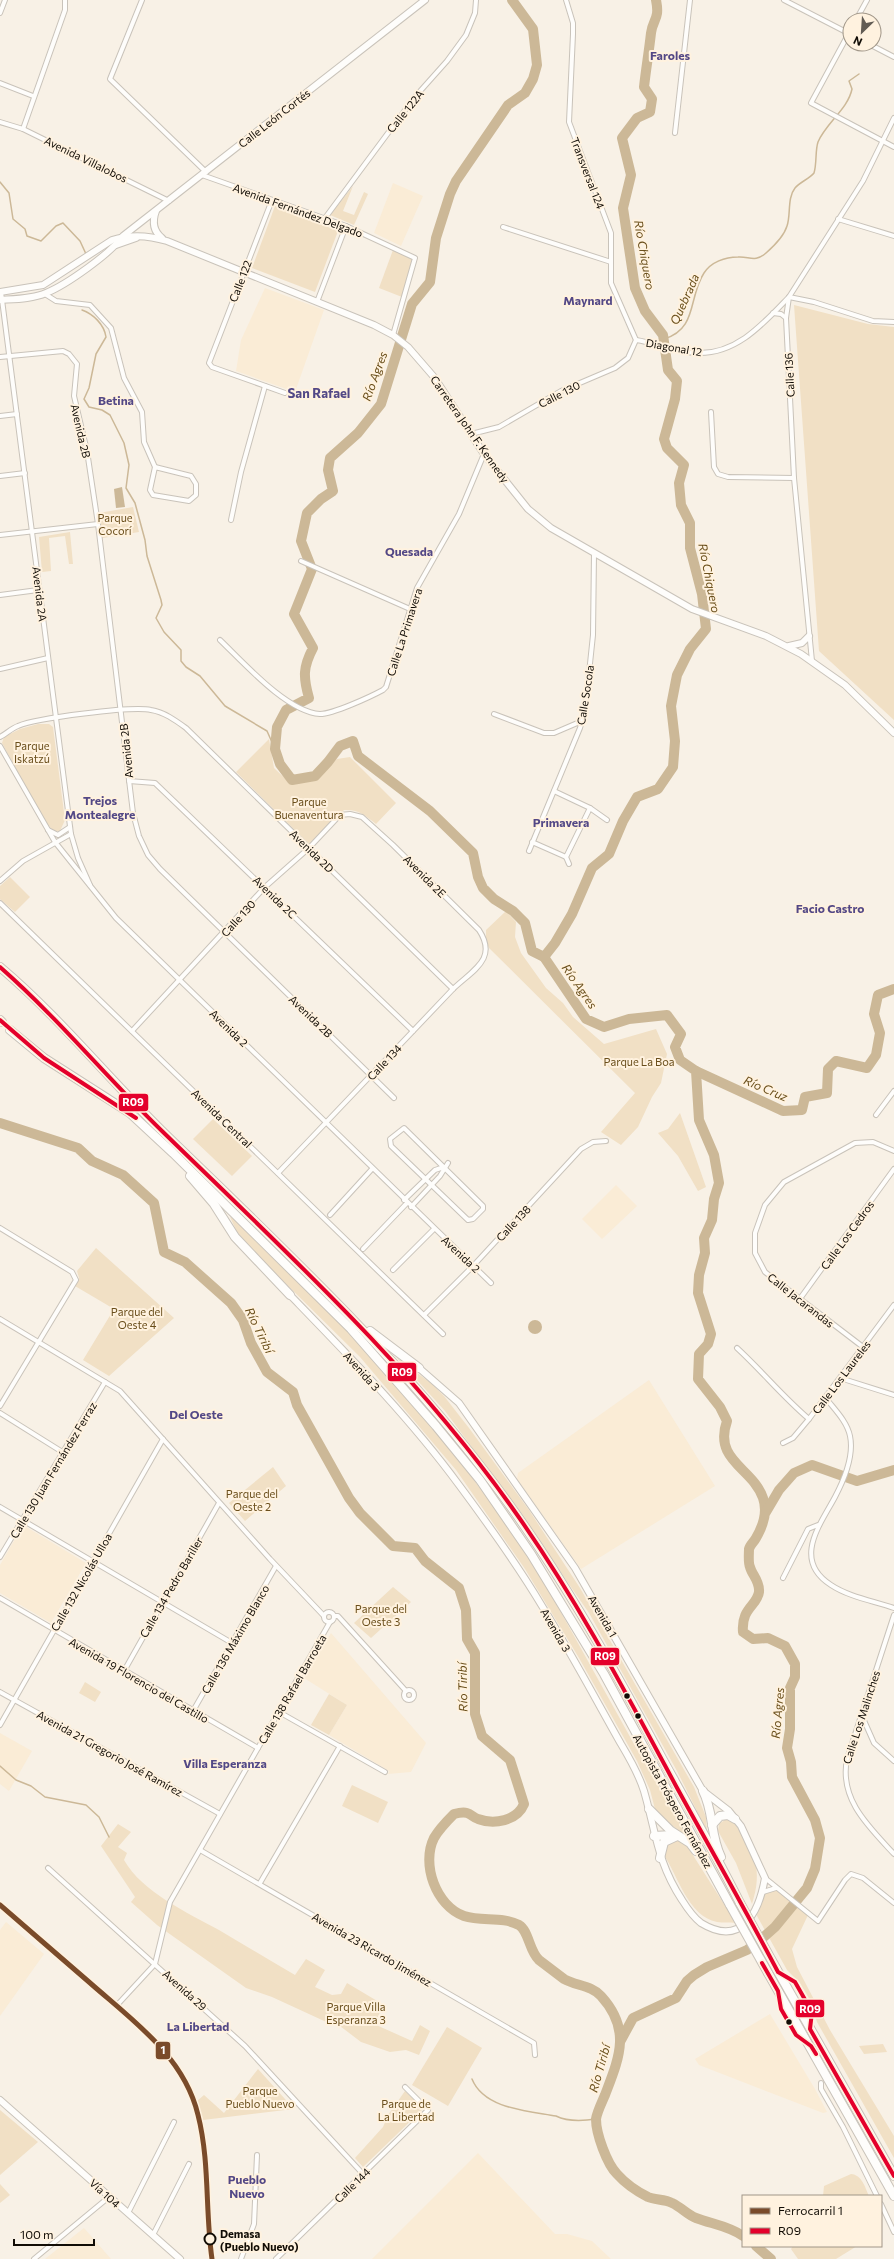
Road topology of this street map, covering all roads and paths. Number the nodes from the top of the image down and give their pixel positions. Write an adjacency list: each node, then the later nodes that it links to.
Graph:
1 (5, 0): 11 (street)
2 (142, 0): 24 (street, Avenida Fernández Delgado)
3 (425, 0): 24 (main road, Calle León Cortés)
4 (476, 0): 28 (street, Calle 122A)
5 (566, 0): 37 (street, Transversal 124)
6 (690, 0): 21 (street)
7 (784, 0): 12 (street)
8 (867, 0): 10 (street)
9 (66, 2): 17 (street)
10 (860, 12)
11 (0, 13)
12 (842, 29)
13 (842, 48): 22 (street)
14 (882, 51): 15 (street)
15 (894, 57)
16 (0, 83): 17 (street)
17 (33, 96): 20 (street)
18 (894, 118): 22 (street, Calle 136)
19 (0, 122): 20 (street, Avenida Villalobos)
20 (23, 129): 26 (street, Avenida Villalobos)
21 (675, 133)
22 (882, 141): 23 (street); 29 (street, Calle 136)
23 (894, 148)
24 (204, 173): 25 (street, Avenida Fernández Delgado); 26 (main road, Calle León Cortés)
25 (272, 200): 28 (street, Avenida Fernández Delgado); 38 (street, Calle 122)
26 (170, 201): 27 (main road, Calle León Cortés)
27 (156, 211): 32 (main road, Calle León Cortés); 35 (main road)
28 (325, 218): 30 (street, Avenida Fernández Delgado)
29 (838, 219): 34 (street); 41 (street, Calle 136)
30 (346, 226): 43 (street); 47 (street, Avenida Fernández Delgado)
31 (503, 227): 37 (street)
32 (123, 236): 33 (main road, Carretera John F. Kennedy); 36 (main road, Calle León Cortés); 39 (main road, Calle León Cortés)
33 (145, 236): 35 (main road, Carretera John F. Kennedy); 36 (main road)
34 (894, 236)
35 (167, 241): 38 (main road, Carretera John F. Kennedy)
36 (116, 245): 40 (main road, Calle León Cortés)
37 (611, 262): 48 (street, Transversal 124)
38 (243, 273): 43 (main road, Carretera John F. Kennedy); 51 (street, Calle 122)
39 (0, 292): 42 (street, Avenida 2A)
40 (45, 294): 42 (main road, Calle León Cortés); 58 (street)
41 (788, 298): 44 (street, Diagonal 12); 45 (street, Calle 136); 46 (street)
42 (1, 300): 49 (street, Avenida 2A)
43 (317, 302): 47 (main road, Carretera John F. Kennedy)
44 (773, 313): 45 (street); 48 (street, Diagonal 12)
45 (786, 318): 61 (street, Calle 136)
46 (894, 322)
47 (396, 337): 56 (main road, Carretera John F. Kennedy)
48 (636, 340): 56 (street, Calle 130)
49 (10, 356): 50 (street); 54 (street, Avenida 2A); 63 (street, Avenida 2B)
50 (0, 357)
51 (265, 386): 52 (street); 62 (street)
52 (285, 393)
53 (712, 412): 61 (street)
54 (17, 414): 55 (street); 59 (street, Avenida 2A)
55 (0, 416)
56 (471, 434): 57 (main road, Carretera John F. Kennedy)
57 (484, 454): 66 (main road, Carretera John F. Kennedy); 70 (street, Calle La Primavera)
58 (155, 467): 58 (street)
59 (25, 473): 60 (street); 64 (street, Avenida 2A)
60 (0, 476)
61 (794, 478): 71 (street, Calle 136)
62 (231, 520)
63 (98, 524): 64 (street); 77 (street, Avenida 2B)
64 (32, 531): 65 (street); 68 (street, Avenida 2A)
65 (0, 535)
66 (594, 553): 73 (main road, Carretera John F. Kennedy); 80 (street, Calle Socola)
67 (301, 561): 70 (street)
68 (38, 590): 69 (street); 74 (street, Avenida 2A)
69 (0, 595)
70 (410, 609): 72 (street, Calle La Primavera)
71 (809, 636): 73 (main road); 75 (street, Calle 136)
72 (220, 640)
73 (788, 646): 75 (main road, Carretera John F. Kennedy)
74 (48, 658): 76 (street); 79 (street, Avenida 2A)
75 (812, 661): 81 (main road, Carretera John F. Kennedy)
76 (0, 669)
77 (122, 710): 79 (street); 84 (street, Avenida 2B); 94 (street, Avenida 2D)
78 (494, 714): 80 (street)
79 (58, 718): 82 (street); 89 (street, Avenida 2A)
80 (582, 721): 85 (street, Calle Socola)
81 (894, 733)
82 (0, 737)
83 (0, 746): 90 (street, Avenida 2)
84 (129, 780): 99 (street, Avenida 2C); 102 (street, Avenida 2B)
85 (554, 790): 86 (street); 93 (street, Calle Socola)
86 (590, 808): 88 (street); 96 (street)
87 (350, 814): 94 (street, Calle 130); 103 (street, Avenida 2E)
88 (607, 820)
89 (70, 827): 90 (street); 91 (street, Avenida 2A)
90 (48, 830): 92 (street, Avenida 2)
91 (71, 834): 92 (street); 100 (street, Avenida 2A)
92 (55, 842): 98 (street); 100 (street, Avenida 2)
93 (532, 842): 95 (street, Calle Socola); 96 (street)
94 (309, 848): 99 (street, Calle 130); 106 (street, Avenida 2D)
95 (529, 850)
96 (566, 856): 97 (street)
97 (570, 864)
98 (0, 881)
99 (266, 887): 102 (street, Calle 130); 109 (street, Avenida 2C)
100 (94, 893): 105 (street, Avenida 2)
101 (0, 904): 108 (street, Avenida Central)
102 (225, 933): 105 (street, Calle 130); 110 (street, Avenida 2B)
103 (487, 950): 106 (street, Calle 134)
104 (0, 967): 139 (highway, Autopista Próspero Fernández)
105 (180, 981): 108 (street, Calle 130); 114 (street, Avenida 2)
106 (453, 989): 109 (street, Calle 134)
107 (10, 1030): 117 (highway, Autopista Próspero Fernández)
108 (132, 1031): 122 (street, Avenida Central)
109 (413, 1031): 110 (street, Calle 134)
110 (372, 1075): 112 (street, Avenida 2B); 114 (street, Calle 134)
111 (894, 1091): 113 (street)
112 (394, 1098)
113 (876, 1116)
114 (326, 1122): 120 (street, Avenida 2); 122 (street, Calle 134)
115 (606, 1141): 131 (street, Calle 138)
116 (894, 1152): 135 (street, Calle Jacarandas)
117 (173, 1153): 134 (highway); 199 (highway, Autopista Próspero Fernández)
118 (448, 1163): 119 (street)
119 (444, 1167): 123 (street); 123 (street); 124 (street); 124 (street)
120 (372, 1169): 125 (street, Avenida 2); 127 (street)
121 (894, 1169): 135 (street, Calle Los Cedros)
122 (278, 1173): 137 (street, Avenida Central)
123 (425, 1179): 124 (street); 125 (street)
124 (431, 1185): 126 (street)
125 (405, 1201): 126 (street, Avenida 2); 130 (street)
126 (411, 1207): 129 (street, Avenida 2)
127 (330, 1215)
128 (0, 1228): 141 (street)
129 (434, 1229): 131 (street, Avenida 2); 132 (street)
130 (363, 1249)
131 (473, 1266): 133 (street, Avenida 2); 137 (street, Calle 138)
132 (392, 1270)
133 (491, 1283)
134 (290, 1295): 185 (main road, Avenida 3)
135 (799, 1300): 142 (street, Calle Jacarandas)
136 (894, 1305): 142 (street, Calle Los Laureles)
137 (424, 1315): 140 (street, Avenida Central)
138 (0, 1319): 141 (street)
139 (355, 1320): 144 (highway); 200 (highway, Autopista Próspero Fernández)
140 (443, 1334)
141 (39, 1342): 146 (street); 149 (street)
142 (863, 1347): 145 (street, Calle Los Laureles)
143 (737, 1348): 151 (street)
144 (419, 1368): 184 (main road, Avenida 1)
145 (840, 1378): 147 (street); 148 (street, Calle Los Laureles)
146 (105, 1382): 152 (street); 154 (street, Calle 130 Juan Fernández Ferraz)
147 (894, 1395)
148 (825, 1397): 151 (street, Calle Los Laureles); 158 (street)
149 (0, 1406)
150 (0, 1413): 154 (street)
151 (809, 1419): 153 (street, Calle Los Laureles)
152 (163, 1439): 155 (street); 160 (street, Calle 132 Nicolás Ulloa)
153 (783, 1443)
154 (64, 1453): 157 (street, Calle 130 Juan Fernández Ferraz)
155 (219, 1503): 161 (street); 164 (street, Calle 134 Pedro Bariller)
156 (0, 1507): 157 (street)
157 (22, 1520): 159 (street, Calle 130 Juan Fernández Ferraz); 160 (street)
158 (818, 1525): 162 (street); 165 (street)
159 (0, 1557)
160 (92, 1563): 164 (street); 170 (street, Calle 132 Nicolás Ulloa)
161 (276, 1566): 167 (street); 171 (street, Calle 136 Máximo Blanco)
162 (783, 1578)
163 (0, 1598): 170 (street, Avenida 19 Florencio del Castillo)
164 (161, 1604): 171 (street); 172 (street, Calle 134 Pedro Bariller)
165 (894, 1608)
166 (894, 1615): 178 (street, Calle Los Malinches)
167 (324, 1616): 168 (street); 169 (street)
168 (334, 1616): 169 (street, Calle 138 Rafael Barroeta); 173 (street)
169 (330, 1622): 177 (street, Calle 138 Rafael Barroeta)
170 (53, 1630): 172 (street, Avenida 19 Florencio del Castillo); 175 (street, Calle 132 Nicolás Ulloa)
171 (232, 1644): 176 (street, Calle 136 Máximo Blanco)
172 (124, 1671): 176 (street, Avenida 19 Florencio del Castillo)
173 (406, 1691)
174 (0, 1692): 175 (street, Avenida 21 Gregorio José Ramírez)
175 (14, 1700): 179 (street, Calle 132 Nicolás Ulloa); 186 (street, Avenida 21 Gregorio José Ramírez)
176 (193, 1711): 181 (street, Avenida 19 Florencio del Castillo)
177 (279, 1712): 180 (street); 181 (street, Calle 138 Rafael Barroeta)
178 (862, 1716): 182 (street); 192 (street, Calle Los Malinches)
179 (0, 1725)
180 (340, 1746): 183 (street); 196 (street)
181 (258, 1748): 186 (street, Calle 138 Rafael Barroeta)
182 (894, 1761)
183 (385, 1772)
184 (703, 1790): 187 (main road, Avenida 1); 188 (highway)
185 (649, 1809): 189 (main road, Avenida 3); 190 (highway)
186 (220, 1814): 191 (street, Calle 138 Rafael Barroeta)
187 (735, 1819): 188 (highway); 195 (main road, Avenida 1)
188 (712, 1825): 200 (highway)
189 (654, 1836): 190 (highway); 193 (main road, Avenida 3)
190 (677, 1836): 193 (highway); 199 (highway)
191 (200, 1850): 196 (street, Avenida 23 Ricardo Jiménez); 202 (street, Calle 138 Rafael Barroeta)
192 (894, 1854)
193 (660, 1858): 198 (main road, Avenida 3)
194 (48, 1868): 202 (street, Avenida 29)
195 (765, 1878): 197 (street); 198 (main road, Avenida 3)
196 (260, 1883): 204 (street, Avenida 23 Ricardo Jiménez)
197 (776, 1888): 198 (street); 201 (street)
198 (763, 1892)
199 (724, 1895): 213 (highway, Autopista Próspero Fernández, bridge)
200 (738, 1900): 212 (highway, Autopista Próspero Fernández, bridge)
201 (894, 1903)
202 (155, 1964): 203 (street); 211 (street, Avenida 29)
203 (119, 2003)
204 (535, 2055)
205 (821, 2083): 214 (street)
206 (405, 2087): 211 (street, Calle 144)
207 (0, 2100): 215 (main road, Vía 104)
208 (174, 2122): 217 (street)
209 (257, 2155): 223 (street)
210 (189, 2164): 219 (street)
211 (363, 2174): 224 (street, Calle 144)
212 (894, 2176)
213 (893, 2194)
214 (877, 2195)
215 (108, 2197): 217 (main road, Vía 104); 220 (street); 221 (main road, Vía 104)
216 (882, 2206): 218 (street)
217 (128, 2213): 219 (main road, Vía 104)
218 (894, 2232)
219 (153, 2235): 222 (main road, Vía 104)
220 (34, 2259)
221 (174, 2259)
222 (180, 2259)
223 (241, 2259)
224 (276, 2259)

